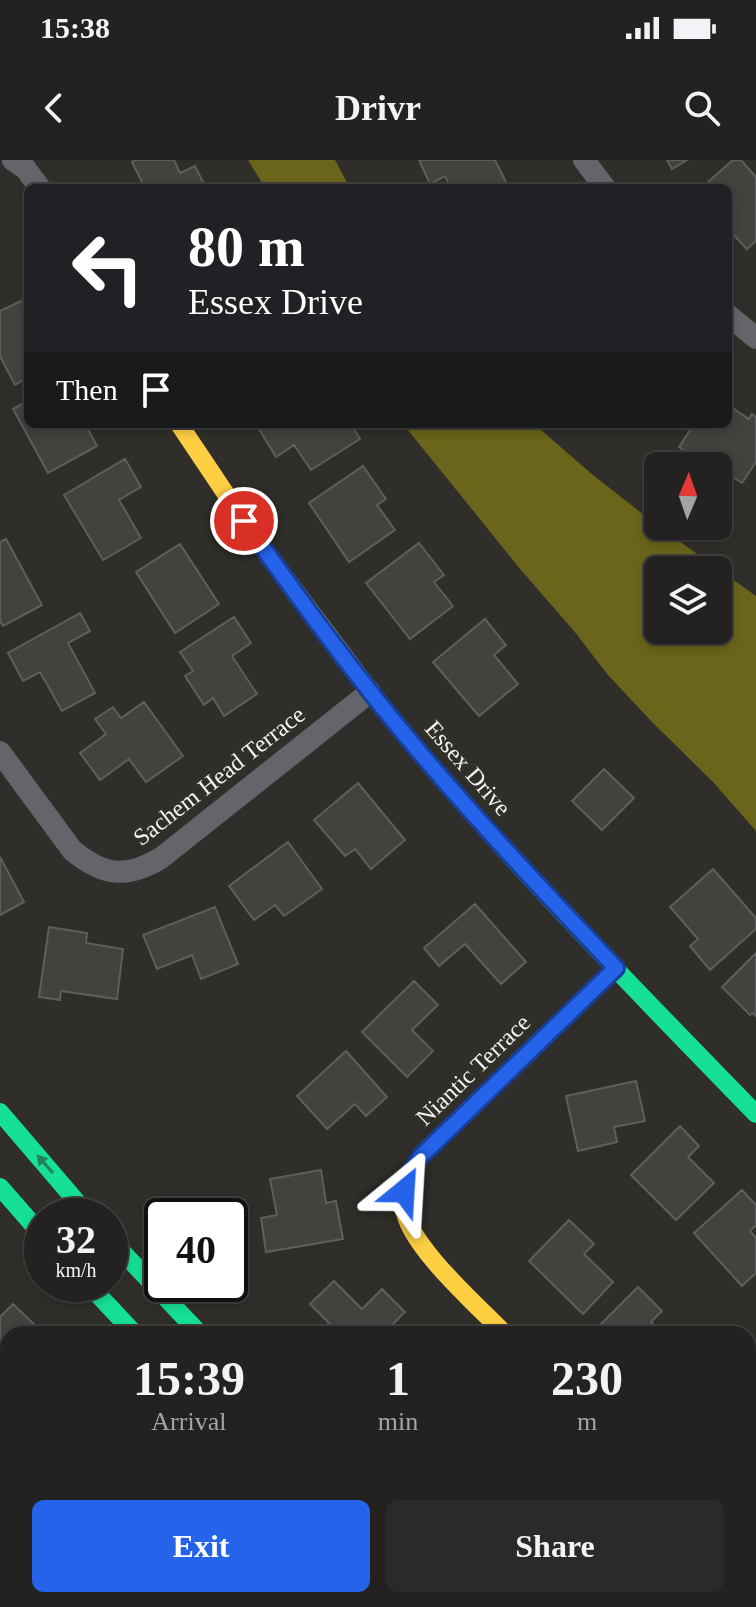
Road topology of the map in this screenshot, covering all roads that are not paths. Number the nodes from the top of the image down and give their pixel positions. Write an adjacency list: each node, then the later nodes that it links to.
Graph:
1 (13, 160): 3 (street)
2 (584, 160): 4 (street)
3 (37, 184)
4 (602, 184)
5 (732, 318): 6 (street)
6 (756, 338)
7 (182, 428): 8 (street, Essex Drive)
8 (370, 692): 9 (street, Sachem Head Terrace); 10 (street, Essex Drive)
9 (0, 752)
10 (616, 968): 12 (street, Essex Drive); 20 (street, Niantic Terrace)
11 (0, 1112): 14 (street, one-way to 11)
12 (756, 1114)
13 (0, 1187): 15 (street)
14 (74, 1198)
15 (24, 1214)
16 (128, 1258): 19 (street)
17 (105, 1302): 18 (street)
18 (127, 1326)
19 (192, 1326)
20 (497, 1326)

